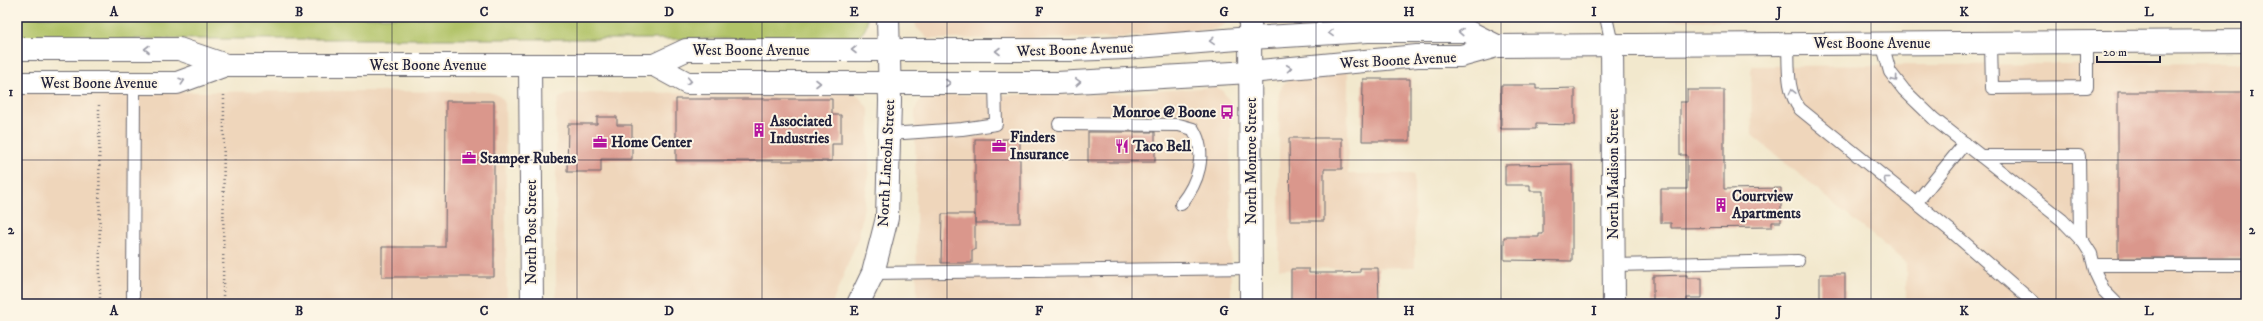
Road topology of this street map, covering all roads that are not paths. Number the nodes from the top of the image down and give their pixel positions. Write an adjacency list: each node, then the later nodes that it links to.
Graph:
1 (888, 17): 12 (main road, North Lincoln Street)
2 (1606, 17): 9 (lane)
3 (1250, 27): 10 (main road, West Boone Avenue, one-way to 3); 12 (main road, West Boone Avenue, one-way to 12); 16 (main road, North Monroe Street)
4 (2246, 41): 6 (main road, West Boone Avenue)
5 (1991, 42): 6 (main road, West Boone Avenue); 6 (lane); 8 (main road, West Boone Avenue)
6 (2087, 42)
7 (1788, 43): 8 (main road, West Boone Avenue); 9 (main road, West Boone Avenue); 25 (lane, one-way to 7)
8 (1882, 43): 23 (lane, one-way to 23)
9 (1612, 44): 10 (main road, West Boone Avenue); 30 (main road, North Madison Street)
10 (1497, 46): 16 (main road, West Boone Avenue, one-way to 10)
11 (17, 49): 13 (main road, West Boone Avenue, one-way to 11)
12 (889, 51): 15 (main road, West Boone Avenue, one-way to 15); 19 (main road, North Lincoln Street)
13 (226, 65): 14 (main road, West Boone Avenue); 18 (main road, West Boone Avenue, one-way to 13)
14 (530, 65): 15 (main road, West Boone Avenue); 35 (main road, North Post Street)
15 (654, 65): 19 (main road, West Boone Avenue, one-way to 19)
16 (1250, 72): 20 (main road, West Boone Avenue, one-way to 16); 32 (main road, North Monroe Street)
17 (17, 83): 18 (main road, West Boone Avenue)
18 (134, 83): 34 (lane)
19 (889, 83): 20 (main road, West Boone Avenue, one-way to 20); 22 (main road, North Lincoln Street)
20 (995, 83): 22 (lane)
21 (1059, 124): 26 (lane)
22 (889, 134): 33 (main road, North Lincoln Street)
23 (1965, 143): 24 (lane); 25 (lane)
24 (1981, 156): 27 (lane); 27 (lane)
25 (1916, 203): 39 (lane)
26 (1181, 204)
27 (2080, 239): 29 (lane)
28 (1798, 261): 30 (lane)
29 (2094, 264): 31 (lane); 40 (lane)
30 (1614, 265): 38 (main road, North Madison Street)
31 (2246, 265)
32 (1251, 268): 33 (lane); 37 (main road, North Monroe Street)
33 (873, 273): 36 (main road, North Lincoln Street)
34 (133, 304)
35 (532, 304)
36 (858, 304)
37 (1251, 304)
38 (1614, 304)
39 (2035, 304)
40 (2115, 304)

